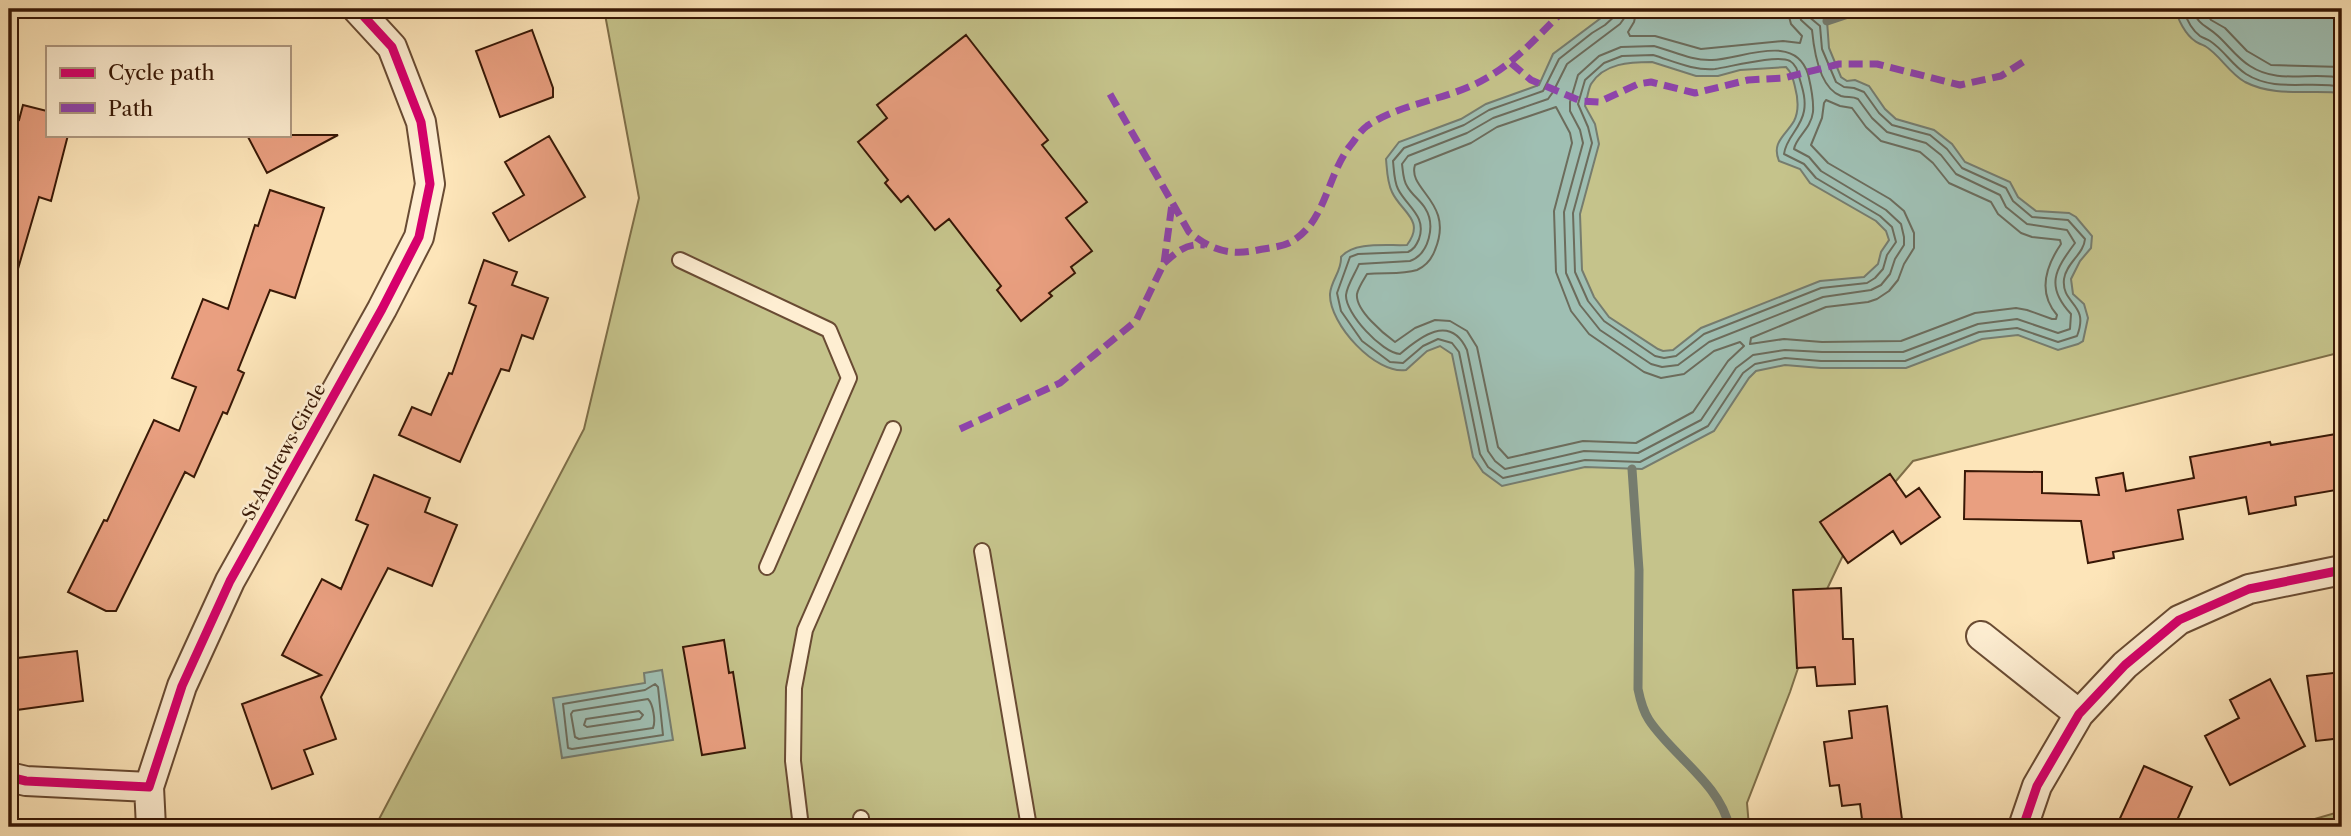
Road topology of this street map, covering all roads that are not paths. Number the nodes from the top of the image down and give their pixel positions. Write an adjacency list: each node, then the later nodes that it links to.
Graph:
1 (357, 9): 10 (street, St Andrews Circle)
2 (680, 260): 5 (lane)
3 (893, 429): 12 (lane)
4 (982, 551): 13 (lane)
5 (767, 567)
6 (2342, 570): 8 (street)
7 (1980, 636): 8 (street)
8 (2079, 714): 14 (street)
9 (9, 777): 10 (street)
10 (149, 788): 11 (street, St Andrews Circle)
11 (151, 827)
12 (801, 827)
13 (1029, 827)
14 (2023, 827)

